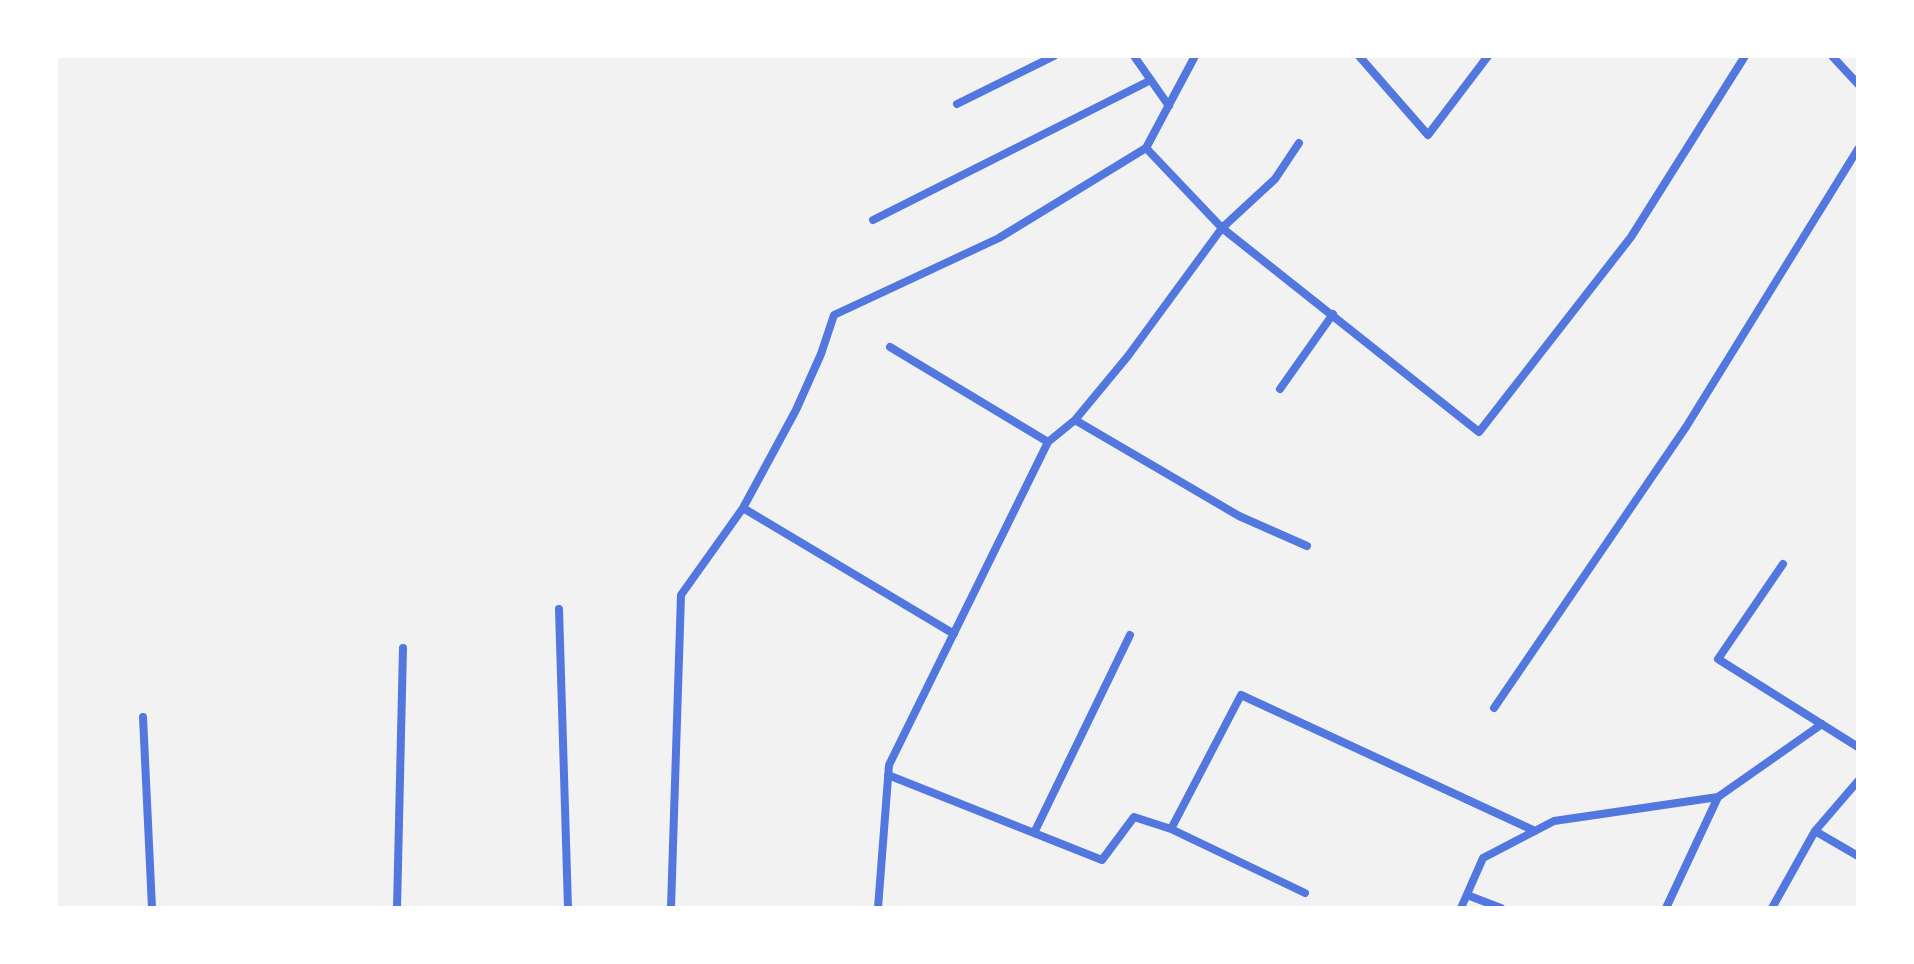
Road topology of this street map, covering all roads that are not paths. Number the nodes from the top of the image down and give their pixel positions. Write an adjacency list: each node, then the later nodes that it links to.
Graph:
1 (1054, 56): 10 (street)
2 (1134, 56): 8 (street)
3 (1195, 56): 11 (street)
4 (1359, 56): 5 (street)
5 (1488, 56)
6 (1745, 56): 17 (street)
7 (1832, 56): 9 (street)
8 (1151, 80): 11 (street); 15 (street)
9 (1858, 84)
10 (957, 104)
11 (1169, 106): 13 (street)
12 (1299, 143): 16 (street)
13 (1146, 148): 16 (street); 22 (street)
14 (1858, 149): 29 (street)
15 (873, 220)
16 (1222, 228): 17 (street); 20 (street)
17 (1333, 314): 19 (street)
18 (890, 347): 21 (street)
19 (1280, 389)
20 (1075, 420): 21 (street); 23 (street)
21 (1048, 442): 26 (street)
22 (743, 508): 26 (street); 46 (street)
23 (1307, 546)
24 (1783, 564): 31 (street)
25 (559, 609): 45 (street)
26 (954, 634): 33 (street)
27 (1130, 635): 39 (street)
28 (403, 648): 44 (street)
29 (1494, 708)
30 (143, 717): 43 (street)
31 (1822, 724): 32 (street); 35 (street)
32 (1858, 747)
33 (888, 775): 39 (street); 47 (street)
34 (1858, 781): 38 (street)
35 (1718, 797): 37 (street); 50 (street)
36 (1171, 829): 37 (street); 39 (street); 41 (street)
37 (1535, 831): 42 (street)
38 (1815, 831): 40 (street); 51 (street)
39 (1034, 833)
40 (1858, 856)
41 (1305, 893)
42 (1467, 895): 48 (street); 49 (street)
43 (152, 908)
44 (397, 908)
45 (568, 908)
46 (671, 908)
47 (878, 908)
48 (1461, 908)
49 (1501, 908)
50 (1666, 908)
51 (1772, 908)

